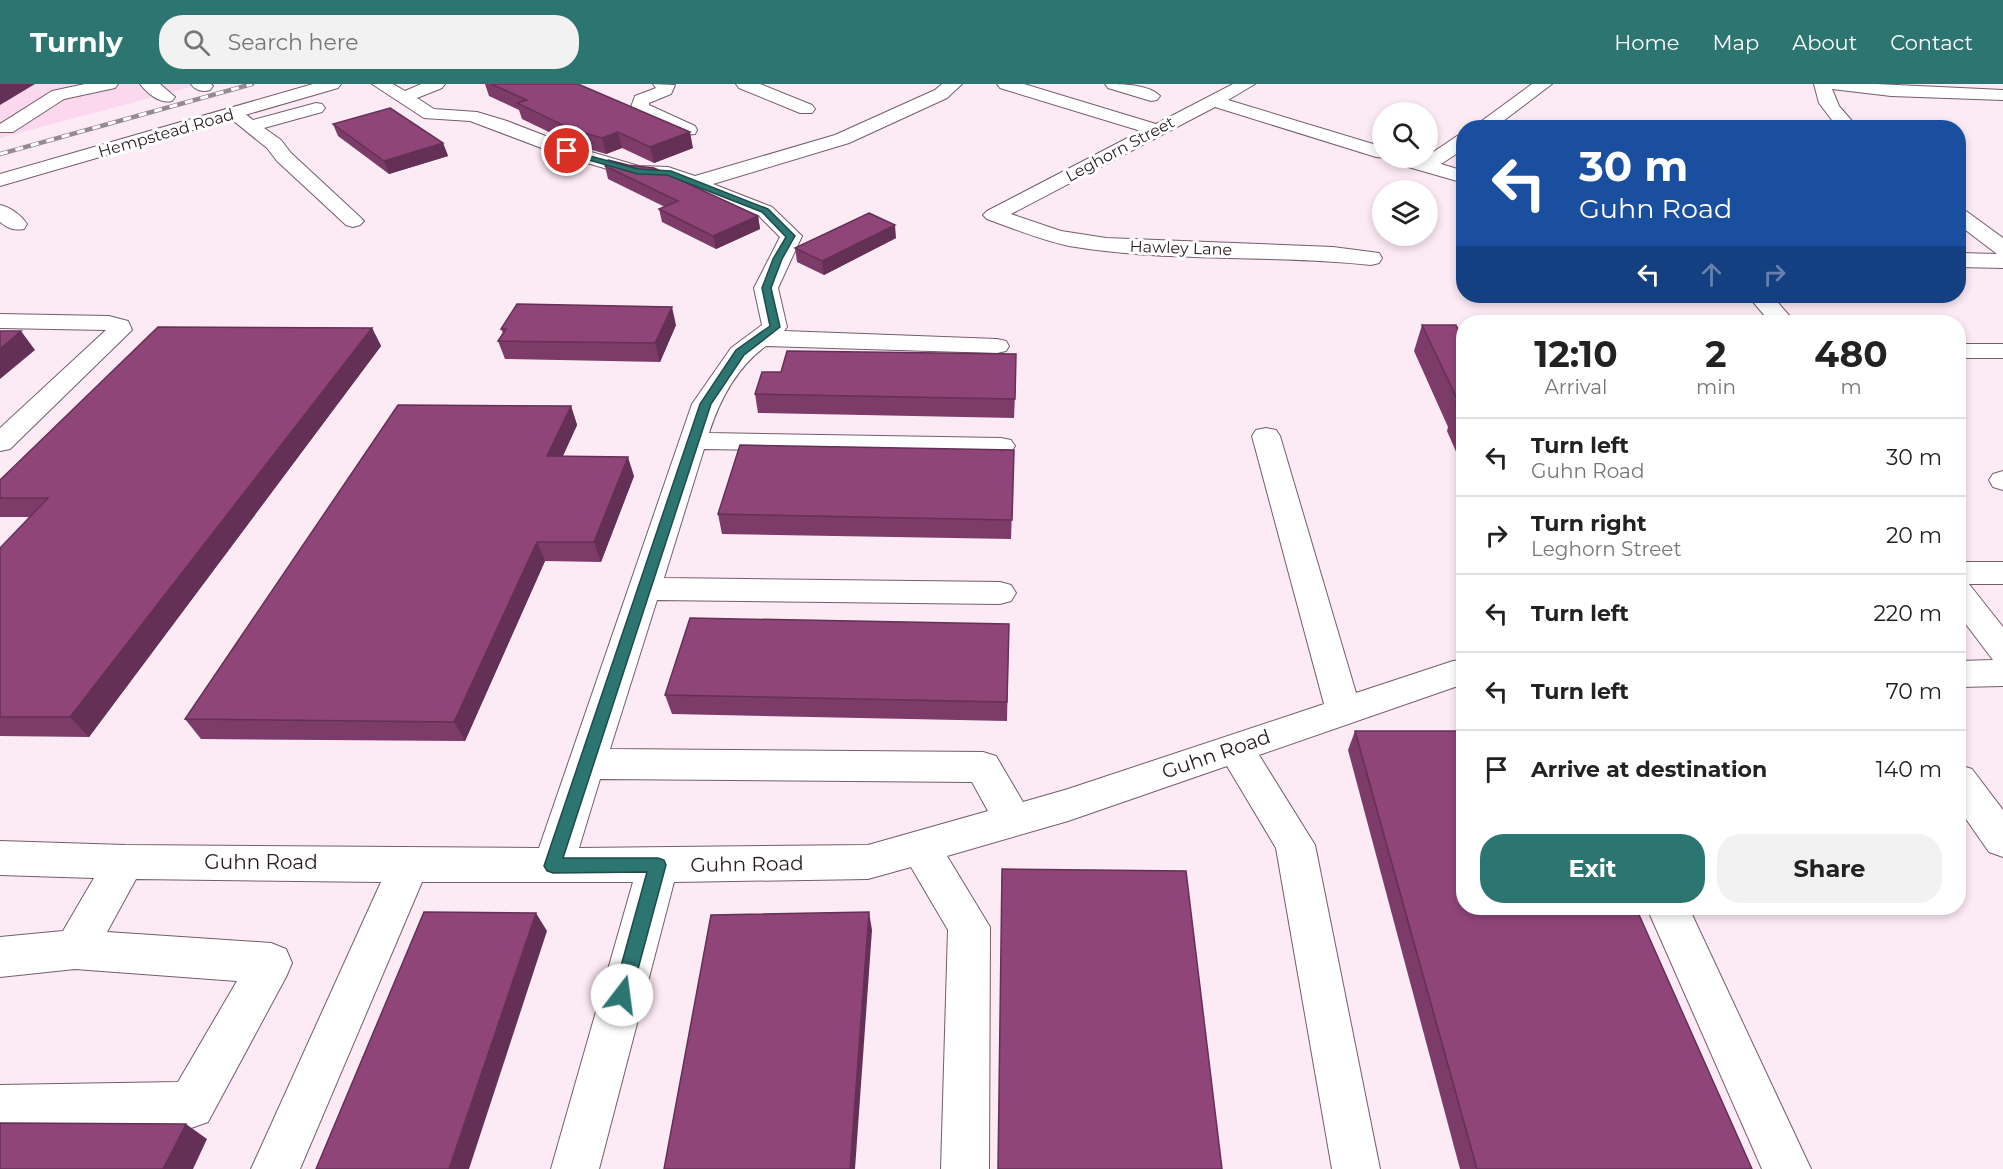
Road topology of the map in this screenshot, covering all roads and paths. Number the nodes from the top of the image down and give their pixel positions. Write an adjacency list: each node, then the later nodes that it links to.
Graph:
1 (74, 84): 16 (street)
2 (110, 84): 16 (street)
3 (149, 84): 19 (street)
4 (332, 84): 24 (street, Hempstead Road)
5 (381, 84): 20 (street)
6 (436, 84): 20 (street)
7 (662, 84): 29 (street)
8 (745, 84): 23 (street)
9 (953, 84): 37 (street)
10 (1006, 84): 30 (street)
11 (1113, 84): 18 (street)
12 (1246, 84): 21 (street, Leghorn Street)
13 (1544, 84): 25 (street)
14 (1822, 84): 26 (street)
15 (1831, 84): 17 (street)
16 (58, 95): 28 (street)
17 (2003, 95)
18 (1151, 96)
19 (166, 97)
20 (403, 98): 37 (street)
21 (1214, 101): 30 (street, Leghorn Street); 32 (street)
22 (316, 108): 27 (street)
23 (806, 109)
24 (234, 114): 27 (street); 36 (street, Hempstead Road)
25 (1492, 120)
26 (1842, 120)
27 (250, 126): 40 (street)
28 (6, 128)
29 (687, 130)
30 (1157, 130): 38 (street, Leghorn Street)
31 (1456, 145): 33 (street)
32 (1372, 150)
33 (1438, 158)
34 (1433, 168): 35 (street)
35 (1456, 175)
36 (0, 180)
37 (694, 183): 48 (street)
38 (994, 215): 42 (street, Hawley Lane)
39 (1966, 220): 41 (street)
40 (353, 221)
41 (2003, 249)
42 (1371, 258)
43 (1966, 260): 44 (street)
44 (2003, 261)
45 (1766, 303): 46 (street)
46 (1777, 315)
47 (0, 321): 54 (street)
48 (768, 333): 49 (street); 53 (street)
49 (997, 346)
50 (1966, 351): 51 (street)
51 (2003, 351)
52 (1266, 436): 65 (street)
53 (693, 441): 55 (street); 58 (street)
54 (0, 443)
55 (1001, 446)
56 (1966, 573): 57 (street)
57 (2003, 573)
58 (644, 589): 59 (street); 67 (street)
59 (1000, 593)
60 (1966, 601): 61 (street)
61 (2003, 651)
62 (1456, 674): 65 (street, Guhn Road)
63 (1966, 674): 64 (street)
64 (2003, 674)
65 (1344, 711): 66 (street, Guhn Road)
66 (1235, 748): 69 (street, Guhn Road); 84 (street)
67 (586, 764): 69 (street); 76 (street)
68 (1966, 790): 70 (street)
69 (1014, 821): 71 (street, Guhn Road)
70 (2003, 840)
71 (920, 848): 75 (street, Guhn Road); 83 (street)
72 (0, 858): 73 (street, Guhn Road)
73 (125, 862): 74 (street, Guhn Road); 78 (street)
74 (410, 863): 76 (street, Guhn Road); 81 (street)
75 (658, 865): 76 (street, Guhn Road); 82 (street)
76 (553, 866)
77 (1671, 915): 85 (street)
78 (75, 949): 79 (street); 80 (street)
79 (0, 957)
80 (0, 1109)
81 (274, 1169)
82 (575, 1169)
83 (965, 1169)
84 (1356, 1169)
85 (1786, 1169)

